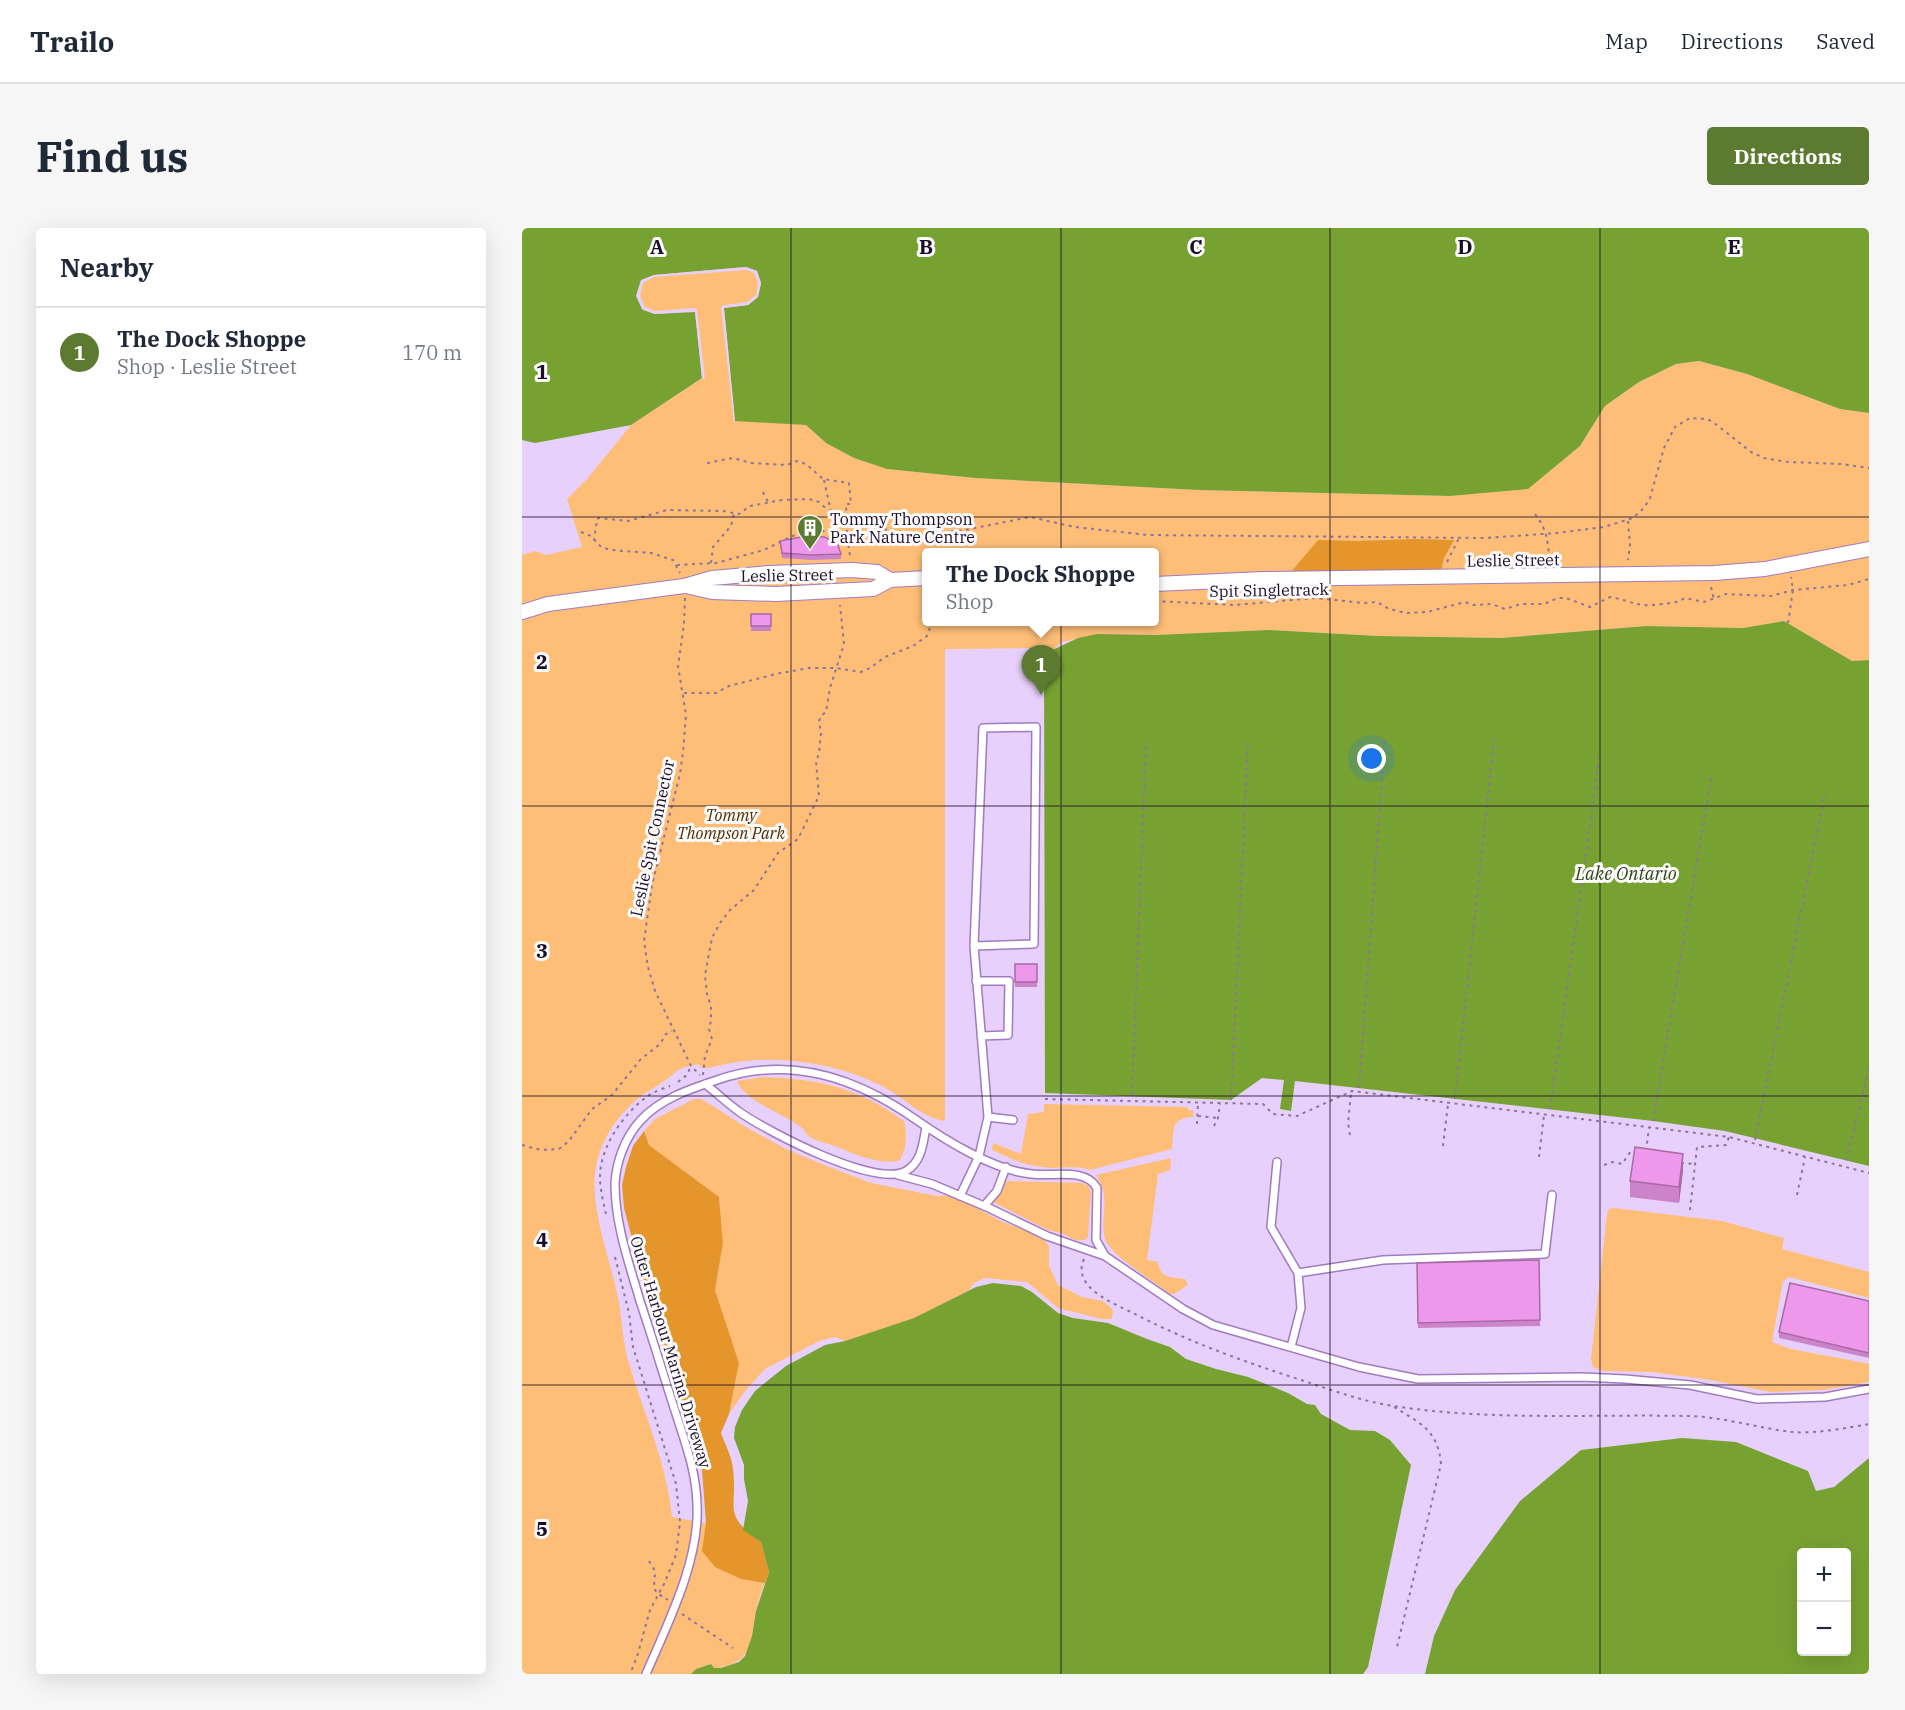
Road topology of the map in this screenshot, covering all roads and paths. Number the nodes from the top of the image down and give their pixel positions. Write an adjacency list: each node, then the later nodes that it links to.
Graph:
1 (707, 463): 3 (path)
2 (1869, 468): 10 (path)
3 (824, 480): 7 (path); 9 (path)
4 (763, 492): 5 (path)
5 (768, 502): 6 (path); 7 (path)
6 (734, 513): 15 (path); 17 (path)
7 (832, 514): 9 (path)
8 (1535, 514): 12 (path)
9 (847, 520): 13 (path); 14 (path)
10 (1628, 520): 12 (path); 20 (path)
11 (581, 532): 15 (path)
12 (1547, 534): 14 (path); 21 (path)
13 (847, 537): 17 (path); 19 (path)
14 (1459, 538): 22 (path)
15 (594, 541): 18 (path)
16 (1869, 549): 20 (street, Leslie Street)
17 (711, 563): 18 (path)
18 (676, 565): 27 (path)
19 (852, 570): 25 (street, Leslie Street); 27 (street, Leslie Street)
20 (1627, 575): 21 (street, Leslie Street)
21 (1552, 576): 22 (street, Leslie Street)
22 (1445, 577): 26 (street, Leslie Street)
23 (922, 578): 25 (street, Leslie Street)
24 (1869, 579): 29 (path, Spit Singletrack)
25 (890, 580): 28 (street, Leslie Street)
26 (1159, 584)
27 (684, 586): 28 (street, Leslie Street); 31 (street, Leslie Street); 35 (path, Leslie Spit Connector)
28 (838, 590): 34 (path)
29 (1793, 590): 30 (path, Spit Singletrack); 32 (path)
30 (1159, 601)
31 (522, 612)
32 (1788, 623)
33 (930, 626): 34 (path)
34 (836, 668): 35 (path); 48 (path)
35 (683, 693): 45 (path, Leslie Spit Connector)
36 (1385, 738): 49 (path)
37 (1494, 739): 53 (path)
38 (1248, 741): 54 (path)
39 (1146, 742): 51 (path)
40 (1599, 759): 58 (path)
41 (1712, 773): 64 (path)
42 (1825, 793): 71 (path)
43 (974, 946): 43 (lane); 44 (lane)
44 (976, 981): 46 (lane); 46 (lane)
45 (673, 1030): 72 (path); 90 (path, Leslie Spit Connector)
46 (981, 1036): 61 (lane)
47 (1869, 1069): 77 (path)
48 (704, 1082): 67 (lane, Outer Harbour Marina Driveway); 84 (lane); 99 (lane, Outer Harbour Marina Driveway)
49 (1359, 1088)
50 (1352, 1091): 56 (path); 57 (path); 69 (path)
51 (1132, 1095)
52 (1045, 1099): 55 (path)
53 (1455, 1099)
54 (1231, 1100)
55 (1198, 1103): 56 (path); 60 (path)
56 (1220, 1103): 62 (path)
57 (1449, 1103): 59 (path); 73 (path)
58 (1550, 1109)
59 (1544, 1115): 68 (path); 76 (path)
60 (1198, 1116): 62 (path); 65 (path)
61 (988, 1117): 63 (lane); 74 (lane)
62 (1218, 1118): 66 (path)
63 (1012, 1120)
64 (1653, 1121)
65 (1197, 1124)
66 (1214, 1126)
67 (926, 1127): 74 (lane, Outer Harbour Marina Driveway); 84 (lane)
68 (1649, 1127): 70 (path); 81 (path)
69 (1350, 1135)
70 (1729, 1137): 75 (path); 80 (path)
71 (1755, 1140)
72 (522, 1145)
73 (1443, 1146)
74 (979, 1156): 82 (lane, Outer Harbour Marina Driveway); 87 (lane)
75 (1805, 1156): 83 (path); 86 (path)
76 (1539, 1157)
77 (1846, 1161)
78 (1277, 1162): 93 (lane)
79 (1675, 1162): 80 (path)
80 (1695, 1164): 89 (path)
81 (1604, 1165)
82 (1006, 1167): 88 (lane); 92 (lane, Outer Harbour Marina Driveway)
83 (1869, 1173)
84 (898, 1175): 87 (lane)
85 (1552, 1195): 93 (lane)
86 (1797, 1195)
87 (960, 1196): 88 (lane)
88 (984, 1206): 92 (lane)
89 (1690, 1210)
90 (606, 1216)
91 (613, 1250): 98 (path)
92 (1106, 1256): 94 (lane)
93 (1298, 1273): 94 (lane)
94 (1291, 1347): 95 (lane)
95 (1869, 1389)
96 (1391, 1406): 97 (path)
97 (1397, 1647)
98 (630, 1674)
99 (646, 1674)

